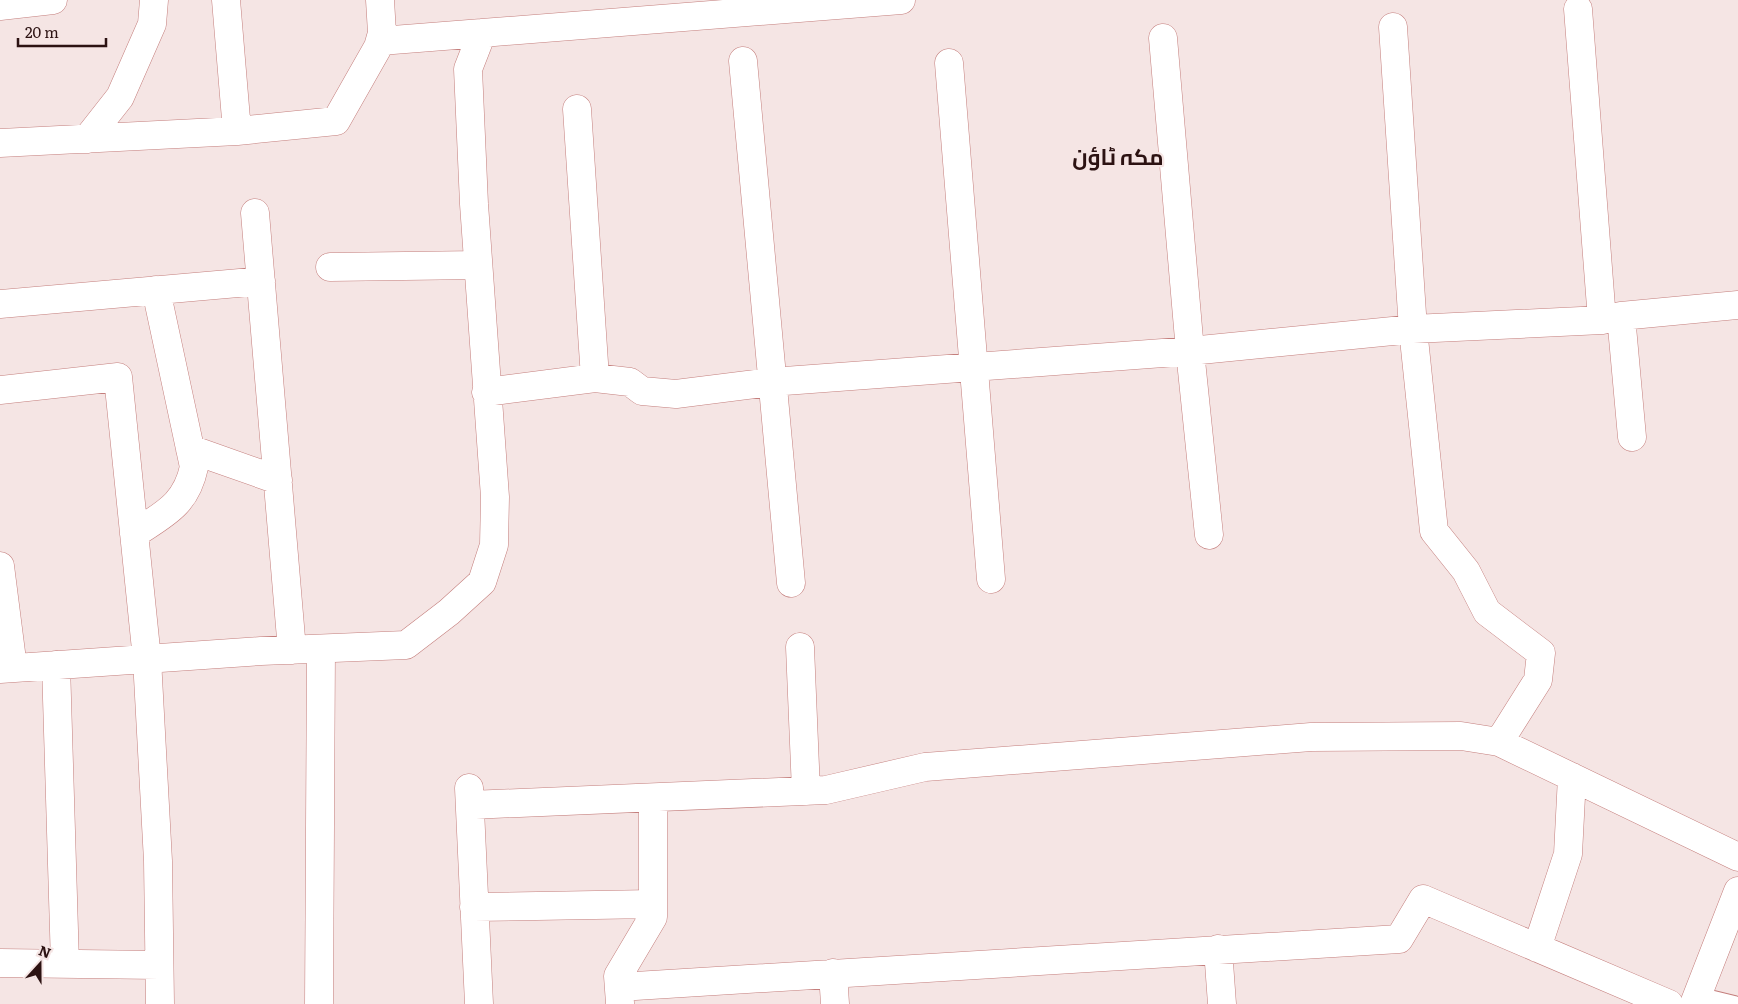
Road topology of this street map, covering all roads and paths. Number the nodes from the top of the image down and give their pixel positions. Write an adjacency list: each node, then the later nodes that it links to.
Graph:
1 (53, 0): 6 (street)
2 (154, 0): 16 (street)
3 (226, 0): 15 (street)
4 (380, 0): 11 (street)
5 (901, 0): 9 (street)
6 (0, 6)
7 (1578, 9): 25 (street)
8 (1393, 27): 26 (street)
9 (482, 33): 11 (street); 19 (street)
10 (1163, 38): 27 (street)
11 (380, 41): 15 (street)
12 (743, 61): 30 (street)
13 (949, 63): 28 (street)
14 (577, 109): 29 (street)
15 (237, 132): 16 (street)
16 (87, 139): 17 (street)
17 (0, 143)
18 (255, 213): 21 (street)
19 (478, 265): 20 (street); 32 (street)
20 (330, 267)
21 (261, 281): 22 (street); 35 (street)
22 (156, 290): 23 (street); 34 (street)
23 (0, 304)
24 (1738, 305): 25 (street)
25 (1611, 318): 26 (street); 33 (street)
26 (1413, 328): 27 (street); 47 (street)
27 (1190, 351): 28 (street); 37 (street)
28 (974, 369): 30 (street); 39 (street)
29 (595, 378): 30 (street); 32 (street)
30 (771, 382): 40 (street)
31 (0, 390): 36 (street)
32 (486, 392): 42 (street)
33 (1632, 437)
34 (190, 448): 35 (street); 36 (street)
35 (278, 480): 43 (street)
36 (134, 534): 44 (street)
37 (1209, 534)
38 (0, 566): 46 (street)
39 (991, 579)
40 (791, 583)
41 (800, 647): 49 (street)
42 (321, 648): 43 (street); 64 (street)
43 (292, 650): 44 (street)
44 (147, 659): 45 (street); 59 (street)
45 (56, 665): 46 (street); 58 (street)
46 (6, 669)
47 (1500, 742): 48 (street); 49 (street)
48 (1572, 777): 51 (street); 55 (street)
49 (806, 791): 50 (street)
50 (653, 798): 53 (street); 54 (street)
51 (1738, 857)
52 (1738, 891): 62 (street)
53 (653, 904): 54 (street); 61 (street)
54 (474, 907): 65 (street)
55 (1537, 948): 56 (street); 68 (street)
56 (1218, 949): 60 (street); 67 (street)
57 (0, 963): 58 (street)
58 (65, 964): 59 (street)
59 (159, 965): 63 (street)
60 (832, 973): 61 (street); 66 (street)
61 (619, 995)
62 (1695, 1000): 69 (lane)
63 (160, 1004)
64 (319, 1004)
65 (479, 1004)
66 (835, 1004)
67 (1222, 1004)
68 (1669, 1004)
69 (1734, 1004)

